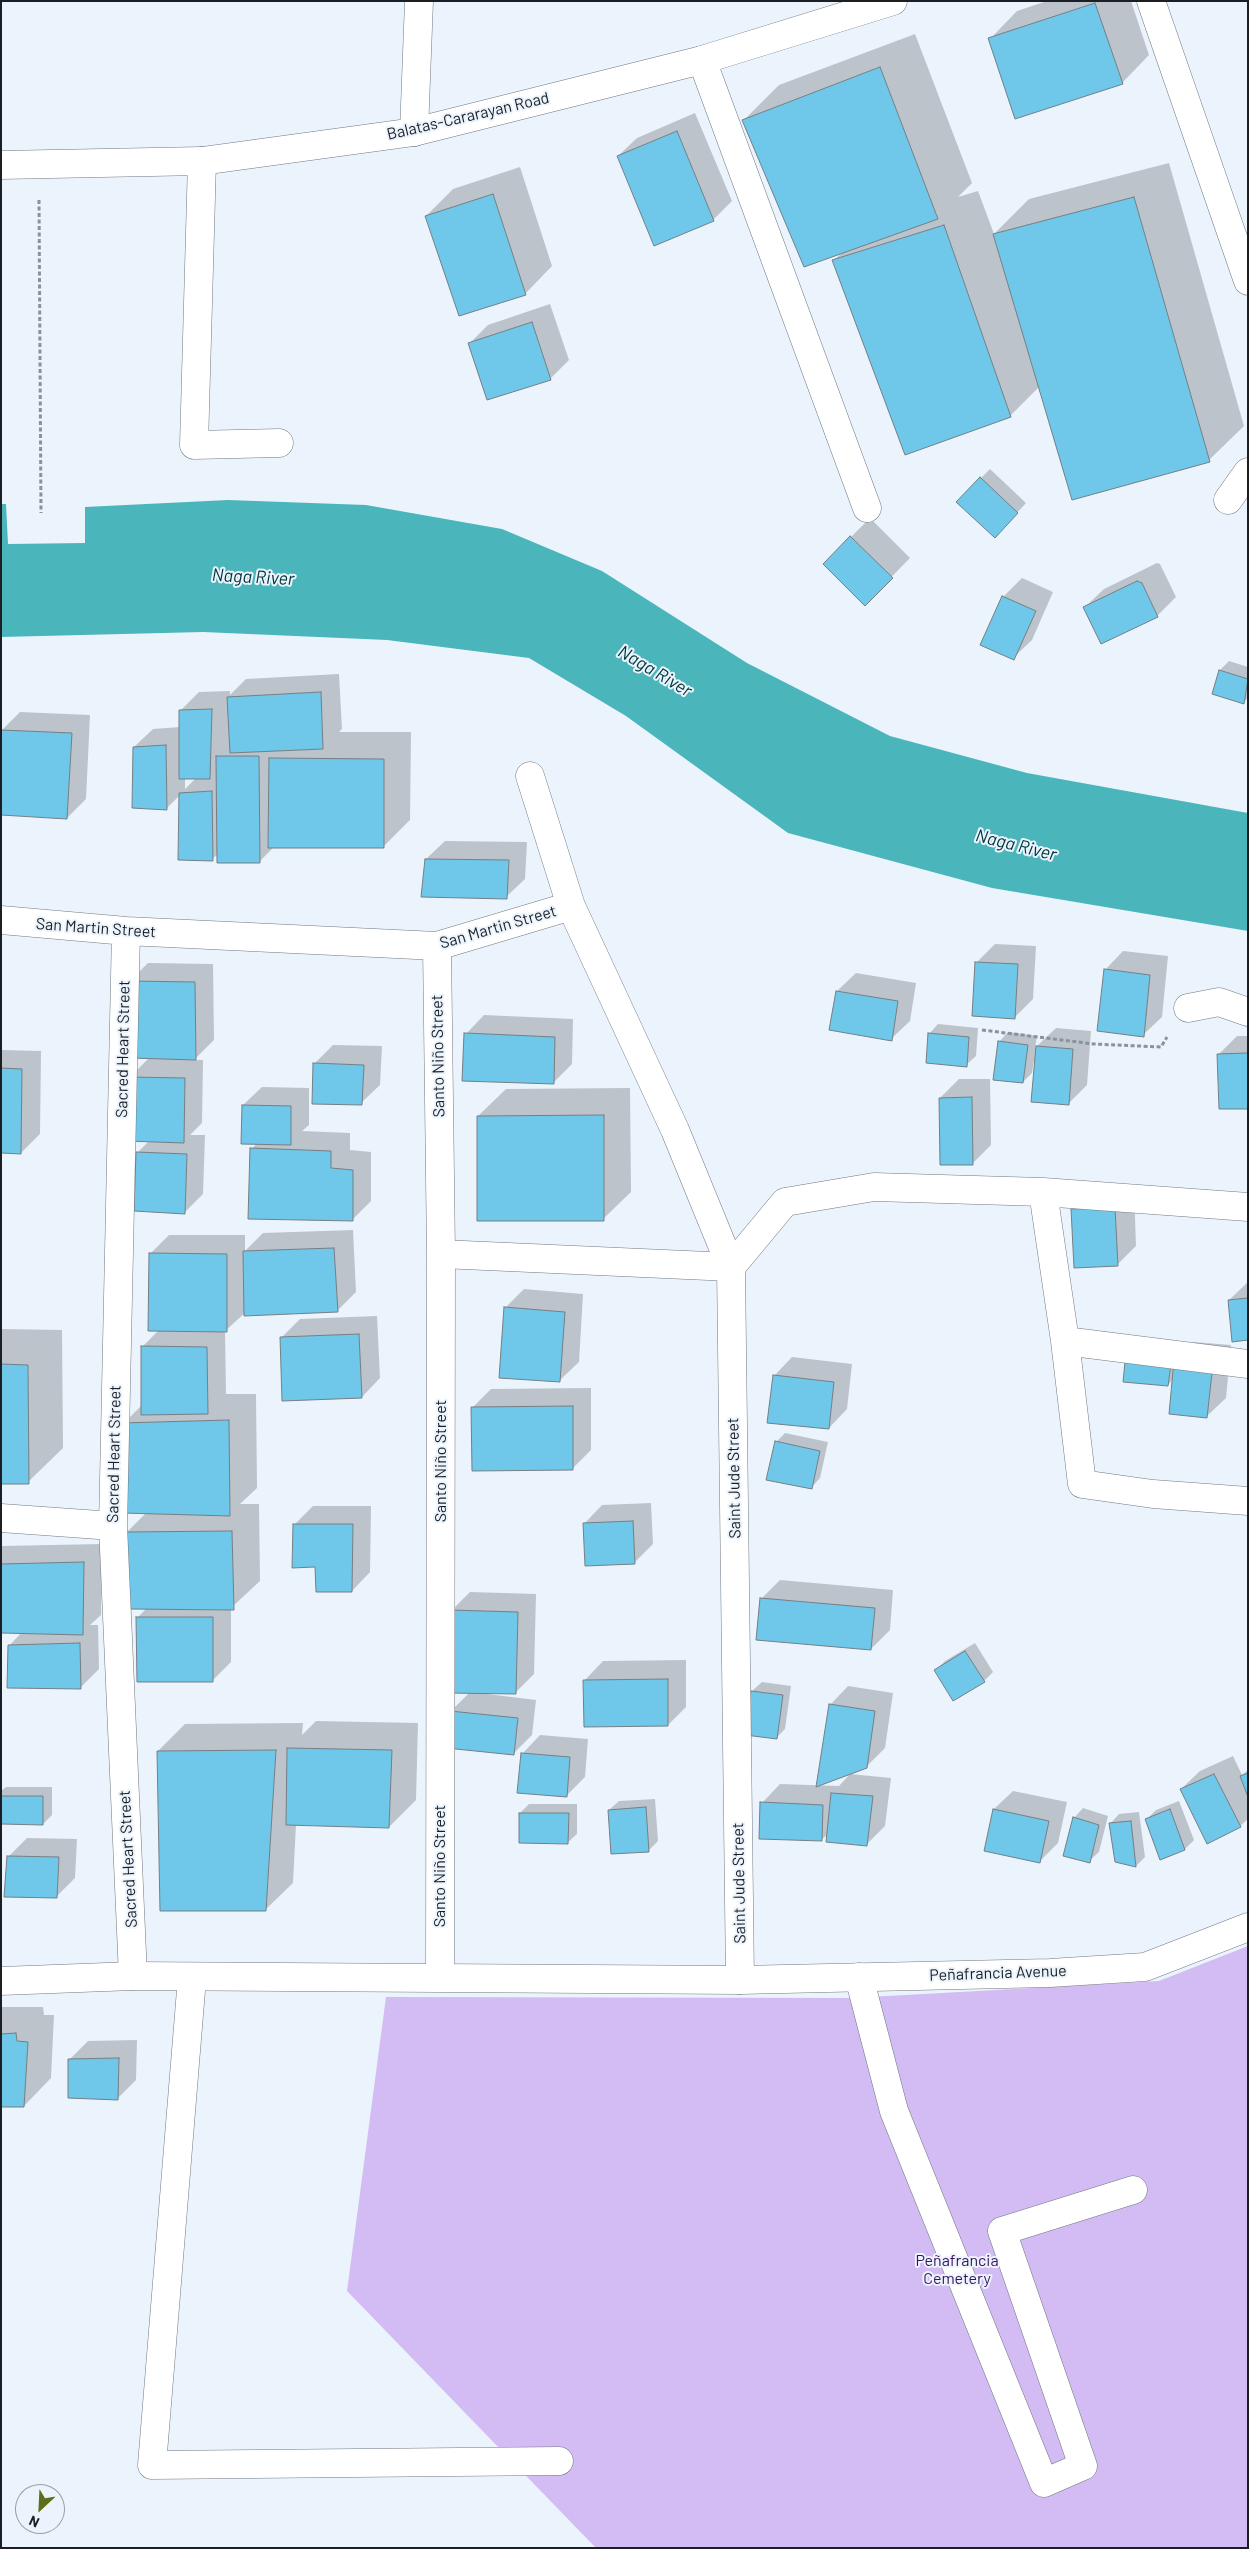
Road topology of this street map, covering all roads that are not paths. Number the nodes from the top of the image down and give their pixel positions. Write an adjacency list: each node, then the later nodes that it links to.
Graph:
1 (419, 1): 5 (street)
2 (894, 1): 4 (street, Balatas-Cararayan Road)
3 (1151, 1): 8 (street)
4 (702, 60): 5 (street, Balatas-Cararayan Road); 12 (street)
5 (414, 132): 6 (street, Balatas-Cararayan Road)
6 (202, 161): 7 (street, Balatas-Cararayan Road); 9 (street)
7 (1, 165)
8 (1248, 281)
9 (279, 443)
10 (1248, 472): 11 (street)
11 (1228, 500)
12 (867, 508)
13 (530, 776): 14 (street)
14 (571, 906): 17 (street, San Martin Street); 23 (street, San Martin Street)
15 (1, 920): 16 (street, San Martin Street)
16 (126, 931): 17 (street, San Martin Street); 28 (street, Sacred Heart Street)
17 (437, 946): 22 (street, Santo Niño Street)
18 (1188, 1008): 19 (street)
19 (1248, 1012)
20 (1044, 1192): 21 (street); 23 (street); 24 (street)
21 (1248, 1207)
22 (441, 1254): 23 (street); 31 (street, Santo Niño Street)
23 (731, 1267): 34 (street, Saint Jude Street)
24 (1065, 1341): 25 (street); 26 (street)
25 (1248, 1364)
26 (1248, 1501)
27 (1, 1518): 28 (street)
28 (113, 1526): 30 (street, Sacred Heart Street)
29 (1248, 1927): 32 (street, Peñafrancia Avenue)
30 (133, 1976): 33 (street, Peñafrancia Avenue); 35 (street, Peñafrancia Avenue)
31 (440, 1977): 33 (street, Peñafrancia Avenue); 34 (street, Peñafrancia Avenue)
32 (859, 1977): 34 (street, Peñafrancia Avenue); 36 (street)
33 (192, 1978): 37 (street)
34 (740, 1980)
35 (1, 1981)
36 (1133, 2190)
37 (559, 2461)

